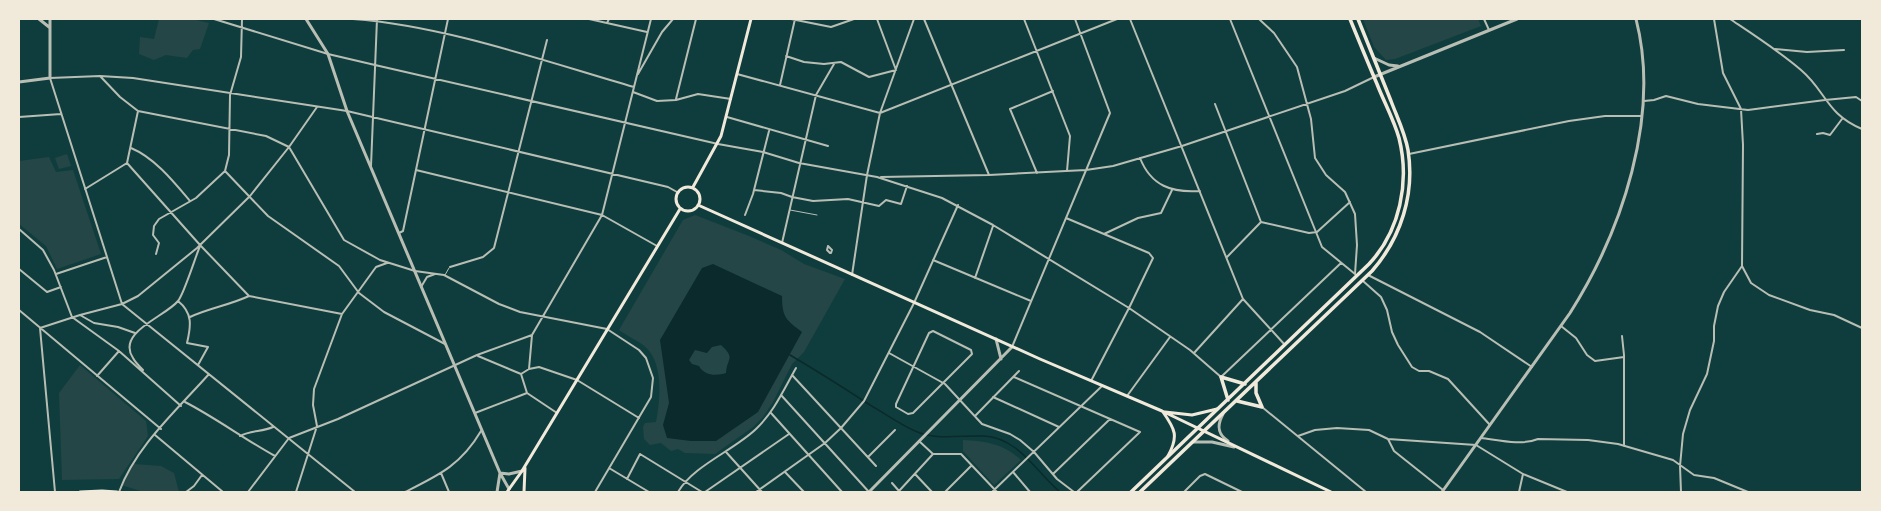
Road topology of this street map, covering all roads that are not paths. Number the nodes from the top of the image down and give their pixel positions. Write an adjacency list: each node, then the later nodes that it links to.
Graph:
1 (39, 19): 35 (street)
2 (50, 19): 35 (street)
3 (214, 19): 36 (street)
4 (242, 19): 36 (street)
5 (306, 19): 45 (street)
6 (353, 19): 32 (street)
7 (448, 19): 39 (street)
8 (589, 19): 34 (street)
9 (609, 19): 34 (street)
10 (651, 19): 38 (street)
11 (673, 19): 56 (street)
12 (696, 19): 69 (street)
13 (751, 19): 53 (main road)
14 (791, 19): 33 (street)
15 (854, 19): 33 (street)
16 (877, 19): 52 (street)
17 (914, 19): 52 (street)
18 (924, 19): 62 (street)
19 (1024, 19): 44 (street)
20 (1075, 19): 40 (street)
21 (1118, 19): 40 (street)
22 (1130, 19): 98 (street)
23 (1230, 19): 82 (street)
24 (1259, 19): 75 (street)
25 (1350, 19): 57 (main road)
26 (1358, 19): 47 (main road)
27 (1484, 19): 37 (street)
28 (1517, 19): 37 (street)
29 (1636, 19): 72 (street)
30 (1714, 19): 77 (street)
31 (1730, 19): 42 (street)
32 (376, 20): 39 (street); 50 (street)
33 (795, 20): 46 (street)
34 (607, 23): 38 (street)
35 (50, 27): 58 (street)
36 (243, 28): 45 (street); 67 (street)
37 (1489, 30): 51 (street)
38 (648, 32): 56 (street)
39 (445, 33): 48 (street); 59 (street)
40 (1080, 33): 44 (street); 109 (street)
41 (547, 40): 48 (street)
42 (1773, 49): 43 (street); 70 (street)
43 (1844, 50)
44 (1038, 51): 62 (street); 64 (street)
45 (328, 54): 50 (street); 79 (street)
46 (786, 56): 49 (street); 61 (street)
47 (1374, 58): 51 (street); 54 (main road)
48 (542, 61): 63 (street); 71 (street)
49 (834, 64): 52 (street); 66 (street)
50 (375, 65): 59 (street); 85 (street)
51 (1400, 66): 54 (street)
52 (896, 70): 81 (street)
53 (737, 74): 61 (street); 68 (main road)
54 (1381, 74): 57 (street); 103 (main road)
55 (100, 76): 58 (street); 67 (street); 78 (street)
56 (636, 77): 63 (street)
57 (1374, 77): 75 (street); 163 (main road)
58 (50, 78): 60 (street); 80 (street)
59 (435, 79): 71 (street); 91 (street)
60 (19, 82)
61 (780, 85): 66 (street)
62 (952, 86): 81 (street); 115 (street)
63 (634, 87): 65 (street)
64 (1053, 91): 111 (street); 112 (street)
65 (633, 92): 69 (street); 88 (street)
66 (816, 94): 81 (street); 95 (street)
67 (230, 95): 76 (street); 89 (street)
68 (731, 99): 69 (street); 86 (main road)
69 (676, 100)
70 (1825, 100): 73 (street); 77 (street); 87 (street)
71 (531, 101): 88 (street); 101 (street)
72 (1642, 101): 77 (street); 83 (street)
73 (1862, 101)
74 (1215, 104): 93 (street)
75 (1306, 104): 82 (street); 129 (street)
76 (317, 107): 79 (street); 99 (street)
77 (1741, 109): 155 (street)
78 (138, 111): 89 (street); 100 (street)
79 (347, 111): 85 (street); 107 (street)
80 (61, 114): 84 (street); 119 (street)
81 (880, 114): 114 (street)
82 (1268, 116): 93 (street); 142 (street)
83 (1642, 116): 103 (street); 184 (street)
84 (19, 117)
85 (373, 117): 91 (street); 107 (street)
86 (727, 118): 92 (street); 96 (main road)
87 (1842, 118): 90 (street); 94 (street)
88 (625, 123): 96 (street); 113 (street)
89 (230, 128): 99 (street); 110 (street)
90 (1862, 129)
91 (424, 130): 101 (street); 108 (street)
92 (769, 131): 95 (street); 102 (street)
93 (1226, 131): 98 (street); 139 (street)
94 (1817, 134)
95 (805, 141): 97 (street); 106 (street)
96 (718, 144): 102 (street); 118 (main road)
97 (828, 146)
98 (1182, 146): 104 (street); 123 (street)
99 (289, 147): 125 (street); 153 (street)
100 (131, 148): 105 (street); 127 (street)
101 (518, 152): 113 (street); 122 (street)
102 (763, 152): 106 (street); 120 (street)
103 (1408, 154): 164 (main road)
104 (1140, 158): 109 (street); 121 (street)
105 (127, 163): 119 (street); 134 (street)
106 (799, 163): 114 (street); 126 (street)
107 (371, 167): 143 (street)
108 (416, 170): 122 (street); 143 (street)
109 (1086, 170): 111 (street); 138 (street)
110 (225, 171): 125 (street); 127 (street)
111 (1067, 171): 112 (street)
112 (1037, 173): 115 (street)
113 (613, 174): 124 (street); 135 (street)
114 (867, 175): 116 (street); 128 (street)
115 (989, 175): 116 (street)
116 (877, 177): 117 (street)
117 (907, 186): 128 (street); 131 (street)
118 (693, 187): 124 (main road); 130 (main road)
119 (85, 189): 149 (street)
120 (754, 190): 126 (street); 136 (street)
121 (1172, 190): 123 (street); 144 (street)
122 (508, 191): 135 (street); 156 (street)
123 (1200, 191): 150 (street)
124 (677, 192): 132 (main road)
125 (250, 196): 146 (street); 169 (street)
126 (792, 197): 128 (street); 133 (street)
127 (190, 201): 134 (street)
128 (863, 202): 161 (street)
129 (1350, 202): 142 (street); 163 (street)
130 (698, 205): 132 (main road); 145 (main road)
131 (958, 205): 140 (street); 152 (street)
132 (680, 209): 147 (main road)
133 (789, 210): 137 (lane); 145 (street)
134 (171, 213): 146 (street); 148 (street)
135 (602, 215): 147 (street); 182 (street)
136 (745, 215)
137 (817, 215)
138 (1066, 218): 144 (street); 151 (street)
139 (1261, 222): 142 (street); 150 (street)
140 (993, 225): 151 (street); 165 (street)
141 (19, 229): 159 (street)
142 (1317, 232): 154 (street)
143 (399, 233): 158 (street)
144 (1104, 234): 176 (street)
145 (782, 243): 161 (main road)
146 (200, 245): 170 (street); 172 (street); 175 (street)
147 (657, 246): 187 (main road)
148 (156, 254)
149 (107, 257): 159 (street); 175 (street)
150 (1227, 257): 171 (street)
151 (1049, 259): 173 (street); 176 (street)
152 (934, 260): 165 (street); 174 (street)
153 (388, 262): 158 (street); 169 (street)
154 (1341, 263): 163 (street); 188 (street)
155 (1742, 266): 186 (street); 277 (street)
156 (450, 267): 162 (lane)
157 (19, 269): 167 (street)
158 (414, 270): 160 (street); 168 (street)
159 (56, 274): 167 (street)
160 (437, 274): 162 (street); 168 (street)
161 (852, 274): 174 (main road)
162 (444, 275): 182 (street)
163 (1356, 275): 195 (main road)
164 (1368, 275): 166 (main road); 206 (street)
165 (975, 278): 173 (street)
166 (1363, 280): 219 (main road); 243 (street)
167 (61, 287): 180 (street)
168 (422, 287): 194 (street)
169 (359, 292): 178 (street); 194 (street)
170 (249, 296): 178 (street); 181 (street)
171 (1243, 299): 188 (street); 199 (street)
172 (178, 301): 181 (street); 183 (street)
173 (1031, 301): 196 (street)
174 (914, 303): 193 (main road); 198 (street)
175 (122, 304): 179 (street); 183 (street)
176 (1129, 308): 192 (street); 218 (street)
177 (19, 310): 185 (street)
178 (342, 314): 245 (street)
179 (80, 315): 180 (street); 189 (street)
180 (72, 317): 185 (street); 197 (street)
181 (190, 317): 203 (street)
182 (542, 317): 187 (street); 190 (street)
183 (148, 325): 189 (street); 203 (street)
184 (1561, 326): 201 (street); 206 (street)
185 (40, 328): 214 (street); 297 (street)
186 (1862, 328)
187 (607, 329): 217 (main road); 241 (street)
188 (1271, 330): 195 (street); 216 (street)
189 (135, 333): 210 (street)
190 (532, 335): 200 (street); 208 (street)
191 (1622, 336): 201 (street)
192 (1170, 337): 199 (street); 225 (street)
193 (996, 340): 196 (main road); 202 (street)
194 (446, 345): 204 (street)
195 (1285, 345): 221 (main road)
196 (1012, 347): 202 (street); 218 (main road)
197 (119, 352): 210 (street); 214 (street)
198 (889, 353): 205 (street); 247 (street)
199 (1193, 353): 216 (street)
200 (477, 355): 204 (street); 212 (street)
201 (1624, 357): 264 (street)
202 (1001, 359): 227 (street)
203 (198, 365): 211 (street)
204 (455, 366): 237 (street); 245 (street)
205 (913, 366): 220 (street); 220 (street); 220 (street)
206 (1532, 367): 243 (street)
207 (796, 368): 213 (street)
208 (529, 369): 212 (street); 217 (street)
209 (1019, 371): 215 (street)
210 (146, 374): 231 (street)
211 (209, 374): 230 (street); 244 (street)
212 (521, 374): 223 (street)
213 (792, 375): 224 (street); 247 (street)
214 (97, 376): 248 (street)
215 (1014, 377): 226 (street); 232 (street)
216 (1221, 377): 221 (main road); 228 (main road)
217 (577, 380): 238 (main road); 241 (street)
218 (1091, 381): 222 (main road)
219 (1256, 382): 229 (main road); 233 (main road)
220 (943, 383): 227 (street)
221 (1245, 384): 228 (main road)
222 (1102, 385): 225 (main road); 232 (street)
223 (527, 393): 237 (street); 238 (street)
224 (781, 395): 239 (street); 262 (street)
225 (1127, 396): 235 (main road)
226 (993, 398): 240 (street); 246 (street)
227 (960, 400): 240 (street); 260 (street)
228 (1228, 400): 234 (main road)
229 (1237, 401): 233 (main road); 236 (main road)
230 (185, 402): 231 (street); 255 (street)
231 (181, 406): 248 (street)
232 (1081, 406): 242 (street); 246 (street)
233 (1262, 407): 256 (street)
234 (1219, 408): 235 (main road); 249 (main road)
235 (1162, 411): 249 (main road); 273 (main road)
236 (1225, 412): 252 (main road); 265 (street)
237 (475, 413): 250 (street)
238 (557, 413): 274 (main road)
239 (770, 413): 253 (street); 266 (street)
240 (974, 416): 267 (street)
241 (639, 418): 278 (street)
242 (1110, 419): 286 (street); 325 (street)
243 (1490, 424): 258 (street)
244 (274, 426): 255 (street); 257 (street)
245 (317, 426): 257 (street); 268 (street)
246 (1059, 427): 267 (street)
247 (841, 428): 262 (street); 272 (street)
248 (160, 429): 254 (street)
249 (1198, 429): 252 (main road); 273 (main road)
250 (482, 430): 283 (street); 284 (street)
251 (895, 430): 272 (street)
252 (1204, 432): 261 (main road); 265 (main road)
253 (789, 434): 270 (street); 279 (street)
254 (155, 435): 288 (street); 299 (street)
255 (240, 436): 271 (street)
256 (1298, 436): 259 (street); 331 (street)
257 (289, 438): 268 (street); 271 (street)
258 (1481, 438): 263 (street); 264 (street)
259 (1388, 439): 263 (street); 296 (street)
260 (919, 441): 269 (street); 318 (street)
261 (1193, 442): 265 (street); 327 (main road)
262 (825, 443): 270 (street); 318 (street)
263 (1476, 445): 287 (street); 296 (street)
264 (1624, 446): 277 (street)
265 (1236, 447): 330 (main road)
266 (726, 452): 279 (street); 290 (street)
267 (1034, 452): 282 (street); 286 (street)
268 (309, 454): 303 (street); 304 (street)
269 (933, 454): 276 (street); 285 (street)
270 (809, 455): 281 (street); 295 (street)
271 (275, 456): 302 (street)
272 (868, 457): 275 (street)
273 (1165, 460): 326 (main road)
274 (525, 466): 280 (main road); 308 (main road)
275 (876, 466)
276 (971, 466): 293 (street); 321 (street)
277 (1680, 466): 334 (street); 335 (street)
278 (609, 468): 289 (street); 309 (street)
279 (740, 468): 292 (street); 313 (street)
280 (522, 471): 284 (street); 294 (main road)
281 (785, 472): 292 (street); 316 (street)
282 (1013, 472): 293 (street); 324 (street)
283 (441, 473): 305 (street); 306 (street)
284 (500, 473): 294 (street); 307 (street)
285 (915, 474): 319 (street); 320 (street)
286 (1053, 474): 325 (street)
287 (1523, 474): 332 (street); 333 (street)
288 (202, 475): 300 (street); 301 (street)
289 (627, 479): 290 (street); 310 (street)
290 (684, 481): 311 (street); 312 (street)
291 (892, 483): 319 (street)
292 (760, 489): 314 (street); 315 (street)
293 (994, 490): 322 (street); 323 (street)
294 (510, 491)
295 (841, 491): 317 (street)
296 (1443, 491)
297 (55, 492)
298 (80, 492): 299 (main road)
299 (118, 492)
300 (186, 492)
301 (223, 492)
302 (248, 492)
303 (296, 492)
304 (355, 492)
305 (405, 492)
306 (449, 492)
307 (498, 492)
308 (524, 492)
309 (595, 492)
310 (649, 492)
311 (678, 492)
312 (702, 492)
313 (705, 492)
314 (756, 492)
315 (762, 492)
316 (804, 492)
317 (836, 492)
318 (869, 492)
319 (900, 492)
320 (932, 492)
321 (945, 492)
322 (992, 492)
323 (996, 492)
324 (1030, 492)
325 (1076, 492)
326 (1131, 492)
327 (1140, 492)
328 (1184, 492): 329 (street)
329 (1242, 492)
330 (1331, 492)
331 (1366, 492)
332 (1519, 492)
333 (1567, 492)
334 (1681, 492)
335 (1748, 492)

